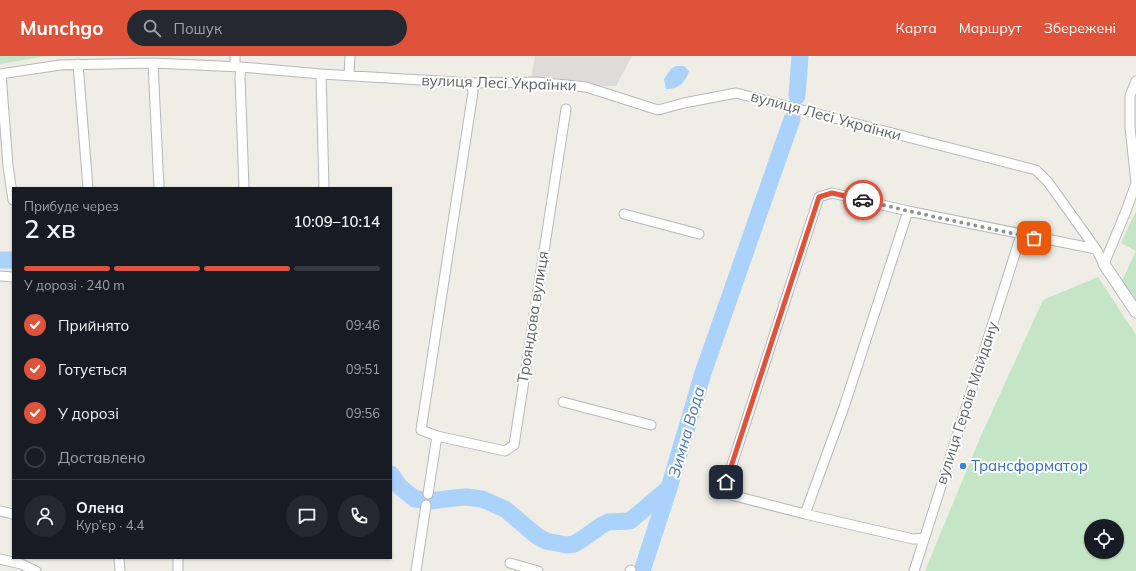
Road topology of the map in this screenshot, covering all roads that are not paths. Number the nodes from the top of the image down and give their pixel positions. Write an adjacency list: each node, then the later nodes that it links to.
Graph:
1 (235, 56): 5 (street)
2 (350, 56): 8 (street)
3 (153, 63): 4 (street, вулиця Лесі Українки); 5 (street, вулиця Лесі Українки); 13 (street)
4 (78, 64): 6 (street, вулиця Лесі Українки); 12 (street)
5 (238, 66): 7 (street, вулиця Лесі Українки); 14 (street)
6 (1, 74): 16 (street)
7 (321, 74): 8 (street, вулиця Лесі Українки); 15 (street)
8 (349, 76): 10 (street, вулиця Лесі Українки)
9 (1136, 81): 22 (street)
10 (471, 83): 21 (street, вулиця Лесі Українки); 28 (street, Трояндова вулиця)
11 (566, 109): 28 (street, Трояндова вулиця)
12 (88, 187)
13 (159, 187)
14 (244, 187)
15 (324, 187)
16 (12, 193)
17 (908, 211): 20 (street); 33 (street); 33 (street)
18 (624, 214): 19 (street)
19 (699, 234)
20 (1021, 235): 21 (street); 34 (street, вулиця Героїв Майдану)
21 (1096, 249): 22 (street, вулиця Лесі Українки)
22 (1104, 264): 25 (street)
23 (0, 276): 24 (street)
24 (12, 277)
25 (1136, 312)
26 (563, 402): 27 (street)
27 (651, 425)
28 (437, 436): 29 (street)
29 (428, 494)
30 (426, 505): 43 (street)
31 (0, 511): 32 (street)
32 (12, 514)
33 (806, 514): 34 (street)
34 (924, 538): 45 (street, вулиця Героїв Майдану)
35 (0, 559): 39 (street)
36 (119, 559): 41 (street)
37 (178, 559): 42 (street)
38 (510, 563): 44 (street)
39 (21, 564): 40 (street)
40 (36, 571)
41 (120, 571)
42 (178, 571)
43 (416, 571)
44 (538, 571)
45 (914, 571)

